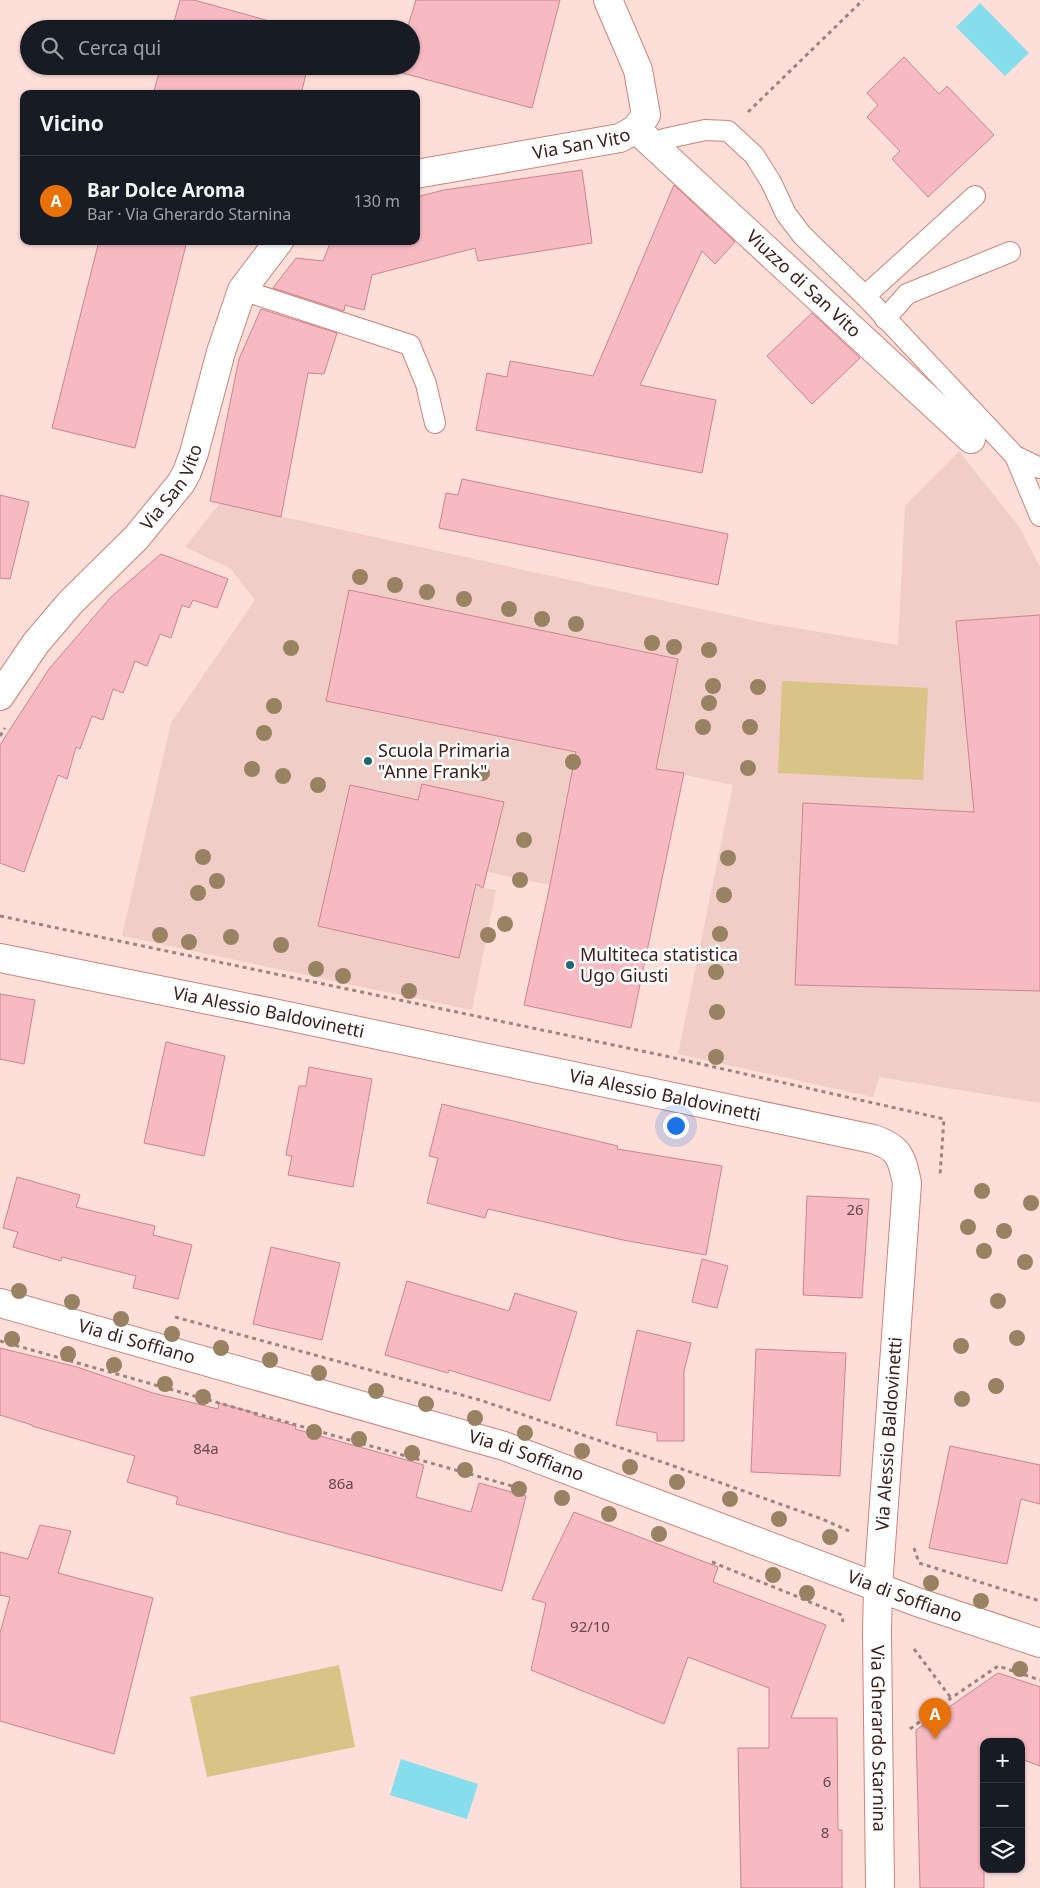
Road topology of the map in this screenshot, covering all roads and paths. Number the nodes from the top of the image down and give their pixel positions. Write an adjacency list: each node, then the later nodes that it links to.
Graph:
1 (608, 0): 3 (street, Via San Vito)
2 (864, 0): 4 (path)
3 (636, 129): 5 (street, Viuzzo di San Vito); 6 (street, Via San Vito)
4 (728, 131): 5 (lane); 11 (lane)
5 (656, 147): 14 (street, Viuzzo di San Vito)
6 (420, 173)
7 (975, 196): 11 (lane)
8 (276, 245): 10 (street, Via San Vito)
9 (1010, 252): 12 (lane)
10 (242, 290): 13 (lane); 18 (street, Via San Vito)
11 (865, 296): 12 (lane)
12 (885, 319): 15 (lane)
13 (435, 423)
14 (970, 439)
15 (1015, 456): 16 (lane); 17 (lane)
16 (1040, 468)
17 (1040, 516)
18 (0, 696)
19 (0, 958): 27 (street, Via Alessio Baldovinetti)
20 (0, 1303): 27 (street, Via di Soffiano)
21 (0, 1341): 22 (path)
22 (513, 1486)
23 (850, 1521): 24 (path)
24 (849, 1531)
25 (914, 1548): 28 (path)
26 (704, 1558): 29 (path)
27 (878, 1587): 30 (street, Via di Soffiano); 35 (street, Via Gherardo Starnina)
28 (1040, 1601)
29 (842, 1614)
30 (1040, 1643)
31 (914, 1649): 33 (path)
32 (1040, 1680): 33 (path)
33 (951, 1698): 34 (path)
34 (910, 1739)
35 (880, 1888)

